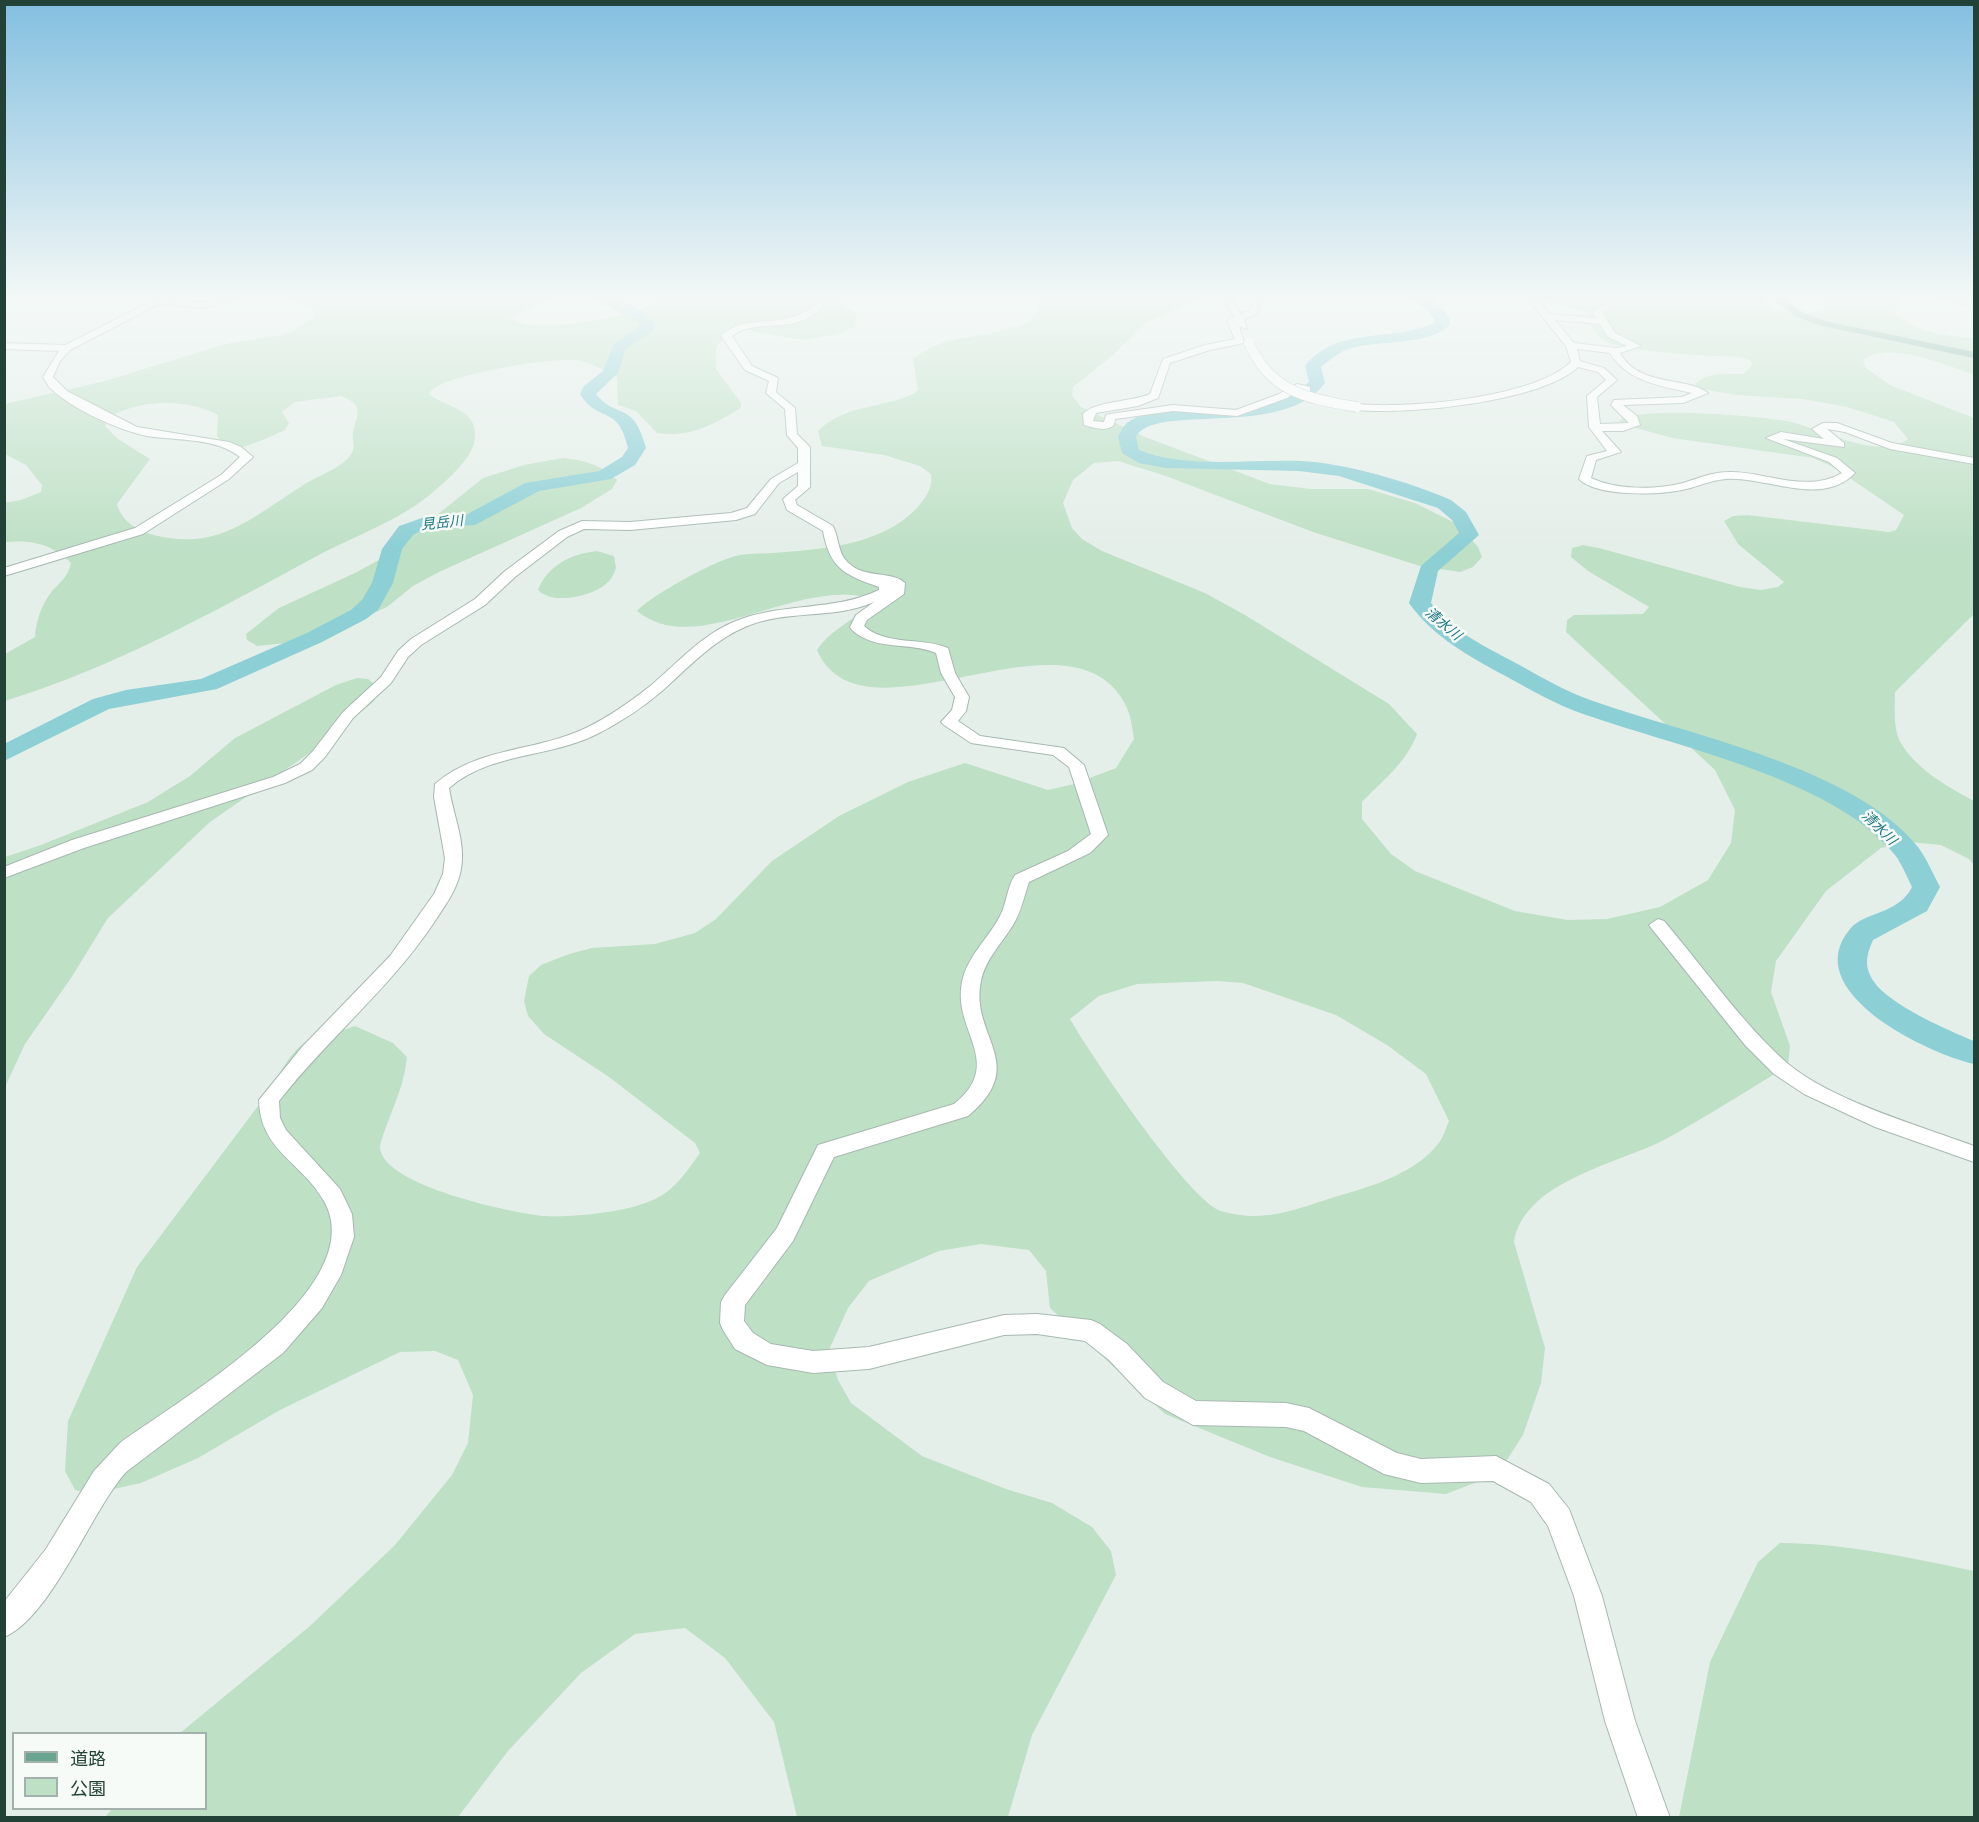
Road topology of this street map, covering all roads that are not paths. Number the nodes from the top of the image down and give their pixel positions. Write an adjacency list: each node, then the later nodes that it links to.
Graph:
1 (49, 380): 12 (street)
2 (774, 380): 11 (street)
3 (1159, 380): 8 (street)
4 (1276, 380): 5 (street, bridge)
5 (1551, 380)
6 (1612, 380): 9 (street)
7 (1647, 380): 9 (street)
8 (1306, 389)
9 (1594, 427): 10 (street)
10 (1974, 461)
11 (806, 463): 13 (street); 14 (street)
12 (4, 572)
13 (870, 579): 17 (street); 18 (street)
14 (4, 873)
15 (1658, 925): 16 (street)
16 (1974, 1154)
17 (4, 1623)
18 (1654, 1818)

